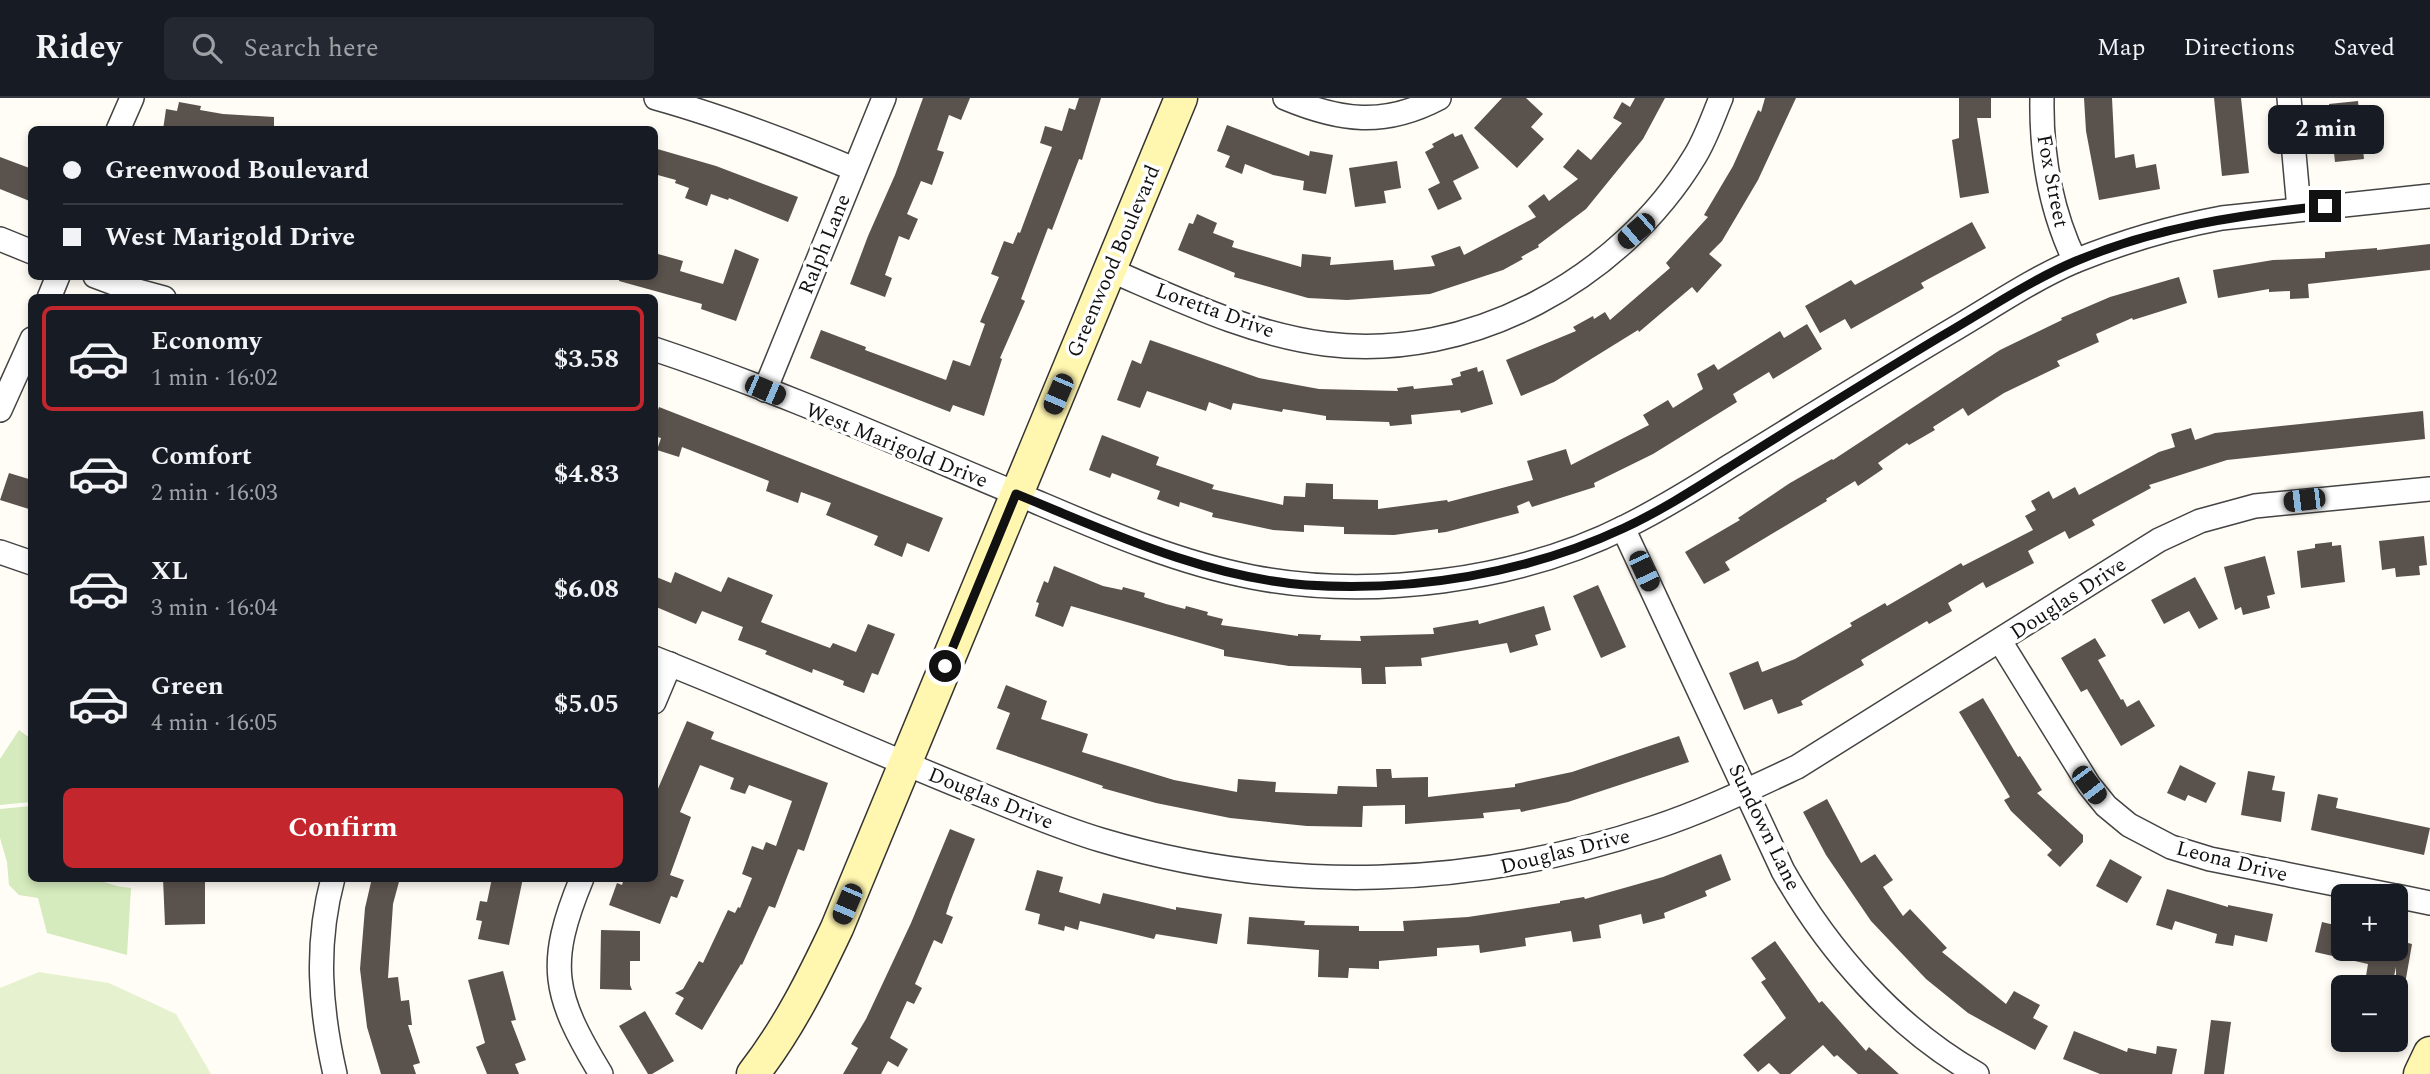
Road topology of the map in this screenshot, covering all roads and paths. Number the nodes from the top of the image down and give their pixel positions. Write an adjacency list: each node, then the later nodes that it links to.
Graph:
1 (132, 98): 10 (street)
2 (656, 98): 11 (street)
3 (884, 98): 11 (street, Ralph Lane)
4 (1181, 98): 17 (street, Greenwood Boulevard)
5 (1285, 98): 6 (street)
6 (1439, 98)
7 (1721, 98): 17 (street, Loretta Drive)
8 (2042, 98): 16 (street, Fox Street)
9 (2289, 98): 13 (street)
10 (120, 126)
11 (854, 169): 22 (street, Ralph Lane)
12 (2430, 196): 13 (street, West Marigold Drive)
13 (2299, 209): 16 (street, West Marigold Drive)
14 (0, 239): 15 (street)
15 (28, 250)
16 (2075, 261): 26 (street, West Marigold Drive)
17 (1110, 270): 25 (street, Greenwood Boulevard)
18 (106, 280): 19 (street)
19 (149, 294)
20 (28, 348): 23 (street)
21 (658, 350): 22 (street, West Marigold Drive)
22 (765, 390): 25 (street, West Marigold Drive)
23 (0, 410)
24 (2430, 489): 29 (street, Douglas Drive)
25 (1016, 494): 26 (street, West Marigold Drive); 32 (street, Greenwood Boulevard)
26 (1623, 528): 33 (street, Sundown Lane)
27 (0, 552): 28 (street)
28 (28, 562)
29 (2000, 641): 33 (street, Douglas Drive); 36 (street, Leona Drive)
30 (662, 661): 31 (street); 32 (street, Douglas Drive)
31 (658, 682)
32 (905, 764): 33 (street, Douglas Drive); 40 (street, Greenwood Boulevard)
33 (1747, 791): 43 (street, Sundown Lane)
34 (332, 882): 41 (street)
35 (581, 882): 42 (street)
36 (2335, 884)
37 (2408, 899): 38 (street, Leona Drive)
38 (2430, 903)
39 (2430, 1053): 44 (street)
40 (758, 1072)
41 (335, 1074)
42 (601, 1074)
43 (1977, 1074)
44 (2420, 1074)

